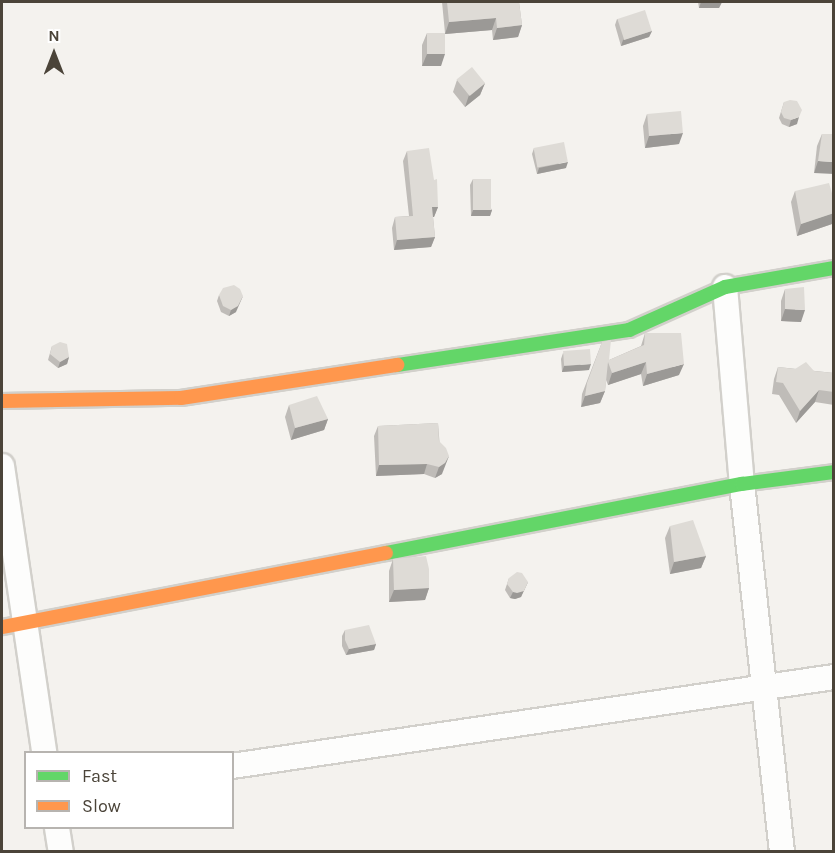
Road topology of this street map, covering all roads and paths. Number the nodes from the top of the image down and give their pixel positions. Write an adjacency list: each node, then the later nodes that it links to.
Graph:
1 (834, 268): 2 (street)
2 (725, 287): 3 (street); 6 (street)
3 (2, 401)
4 (2, 466): 7 (street)
5 (834, 472): 6 (street)
6 (742, 484): 7 (street); 9 (street)
7 (13, 625): 10 (street)
8 (834, 677): 9 (street)
9 (766, 687): 11 (street); 14 (street)
10 (44, 751)
11 (234, 766)
12 (57, 829): 13 (street)
13 (61, 852)
14 (782, 852)

